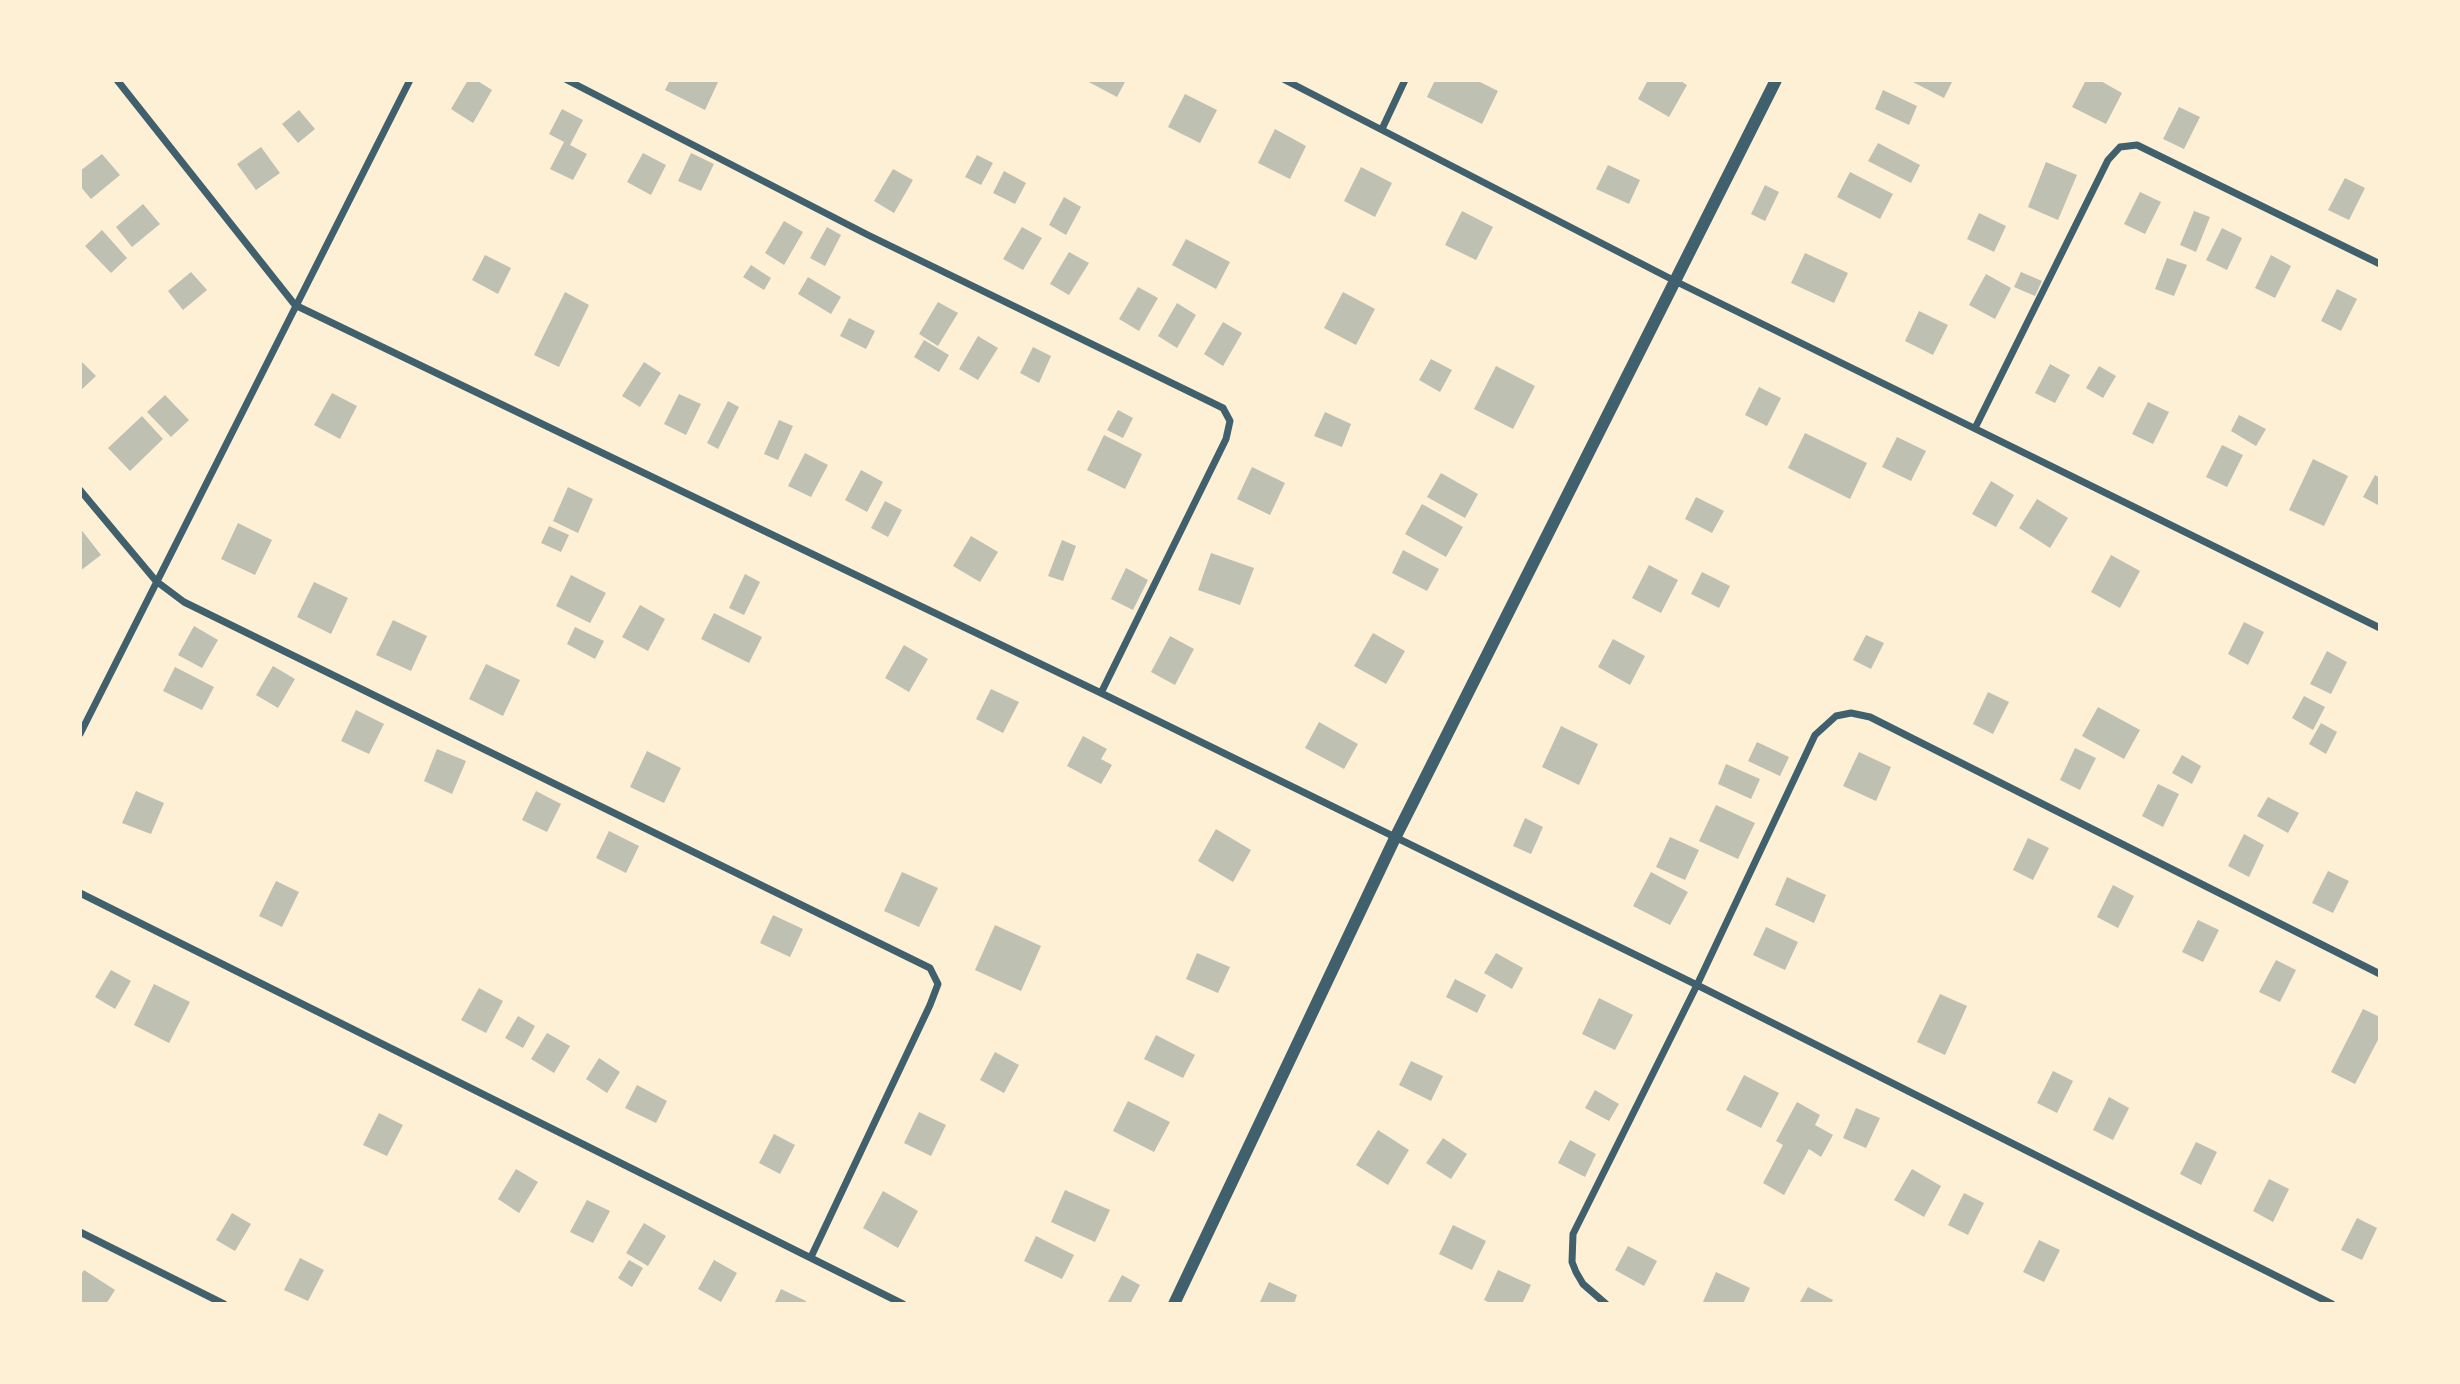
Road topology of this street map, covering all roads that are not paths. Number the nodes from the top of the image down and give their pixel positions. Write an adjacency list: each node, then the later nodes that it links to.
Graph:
1 (117, 80): 10 (street)
2 (410, 80): 10 (street)
3 (568, 80): 15 (street)
4 (1285, 80): 7 (street)
5 (1405, 80): 7 (street)
6 (1776, 80): 9 (street)
7 (1382, 129): 9 (street)
8 (2379, 264): 11 (street)
9 (1675, 281): 11 (street); 17 (street)
10 (295, 305): 13 (street); 15 (street)
11 (1975, 428): 14 (street)
12 (80, 490): 13 (street)
13 (156, 581): 16 (street); 22 (street)
14 (2379, 628)
15 (1101, 693): 17 (street)
16 (80, 734)
17 (1395, 838): 20 (street); 25 (street)
18 (80, 893): 22 (street)
19 (2379, 974): 20 (street)
20 (1697, 985): 26 (street); 27 (street)
21 (80, 1232): 23 (street)
22 (811, 1257): 24 (street)
23 (223, 1304)
24 (903, 1304)
25 (1174, 1304)
26 (1606, 1304)
27 (2332, 1304)

